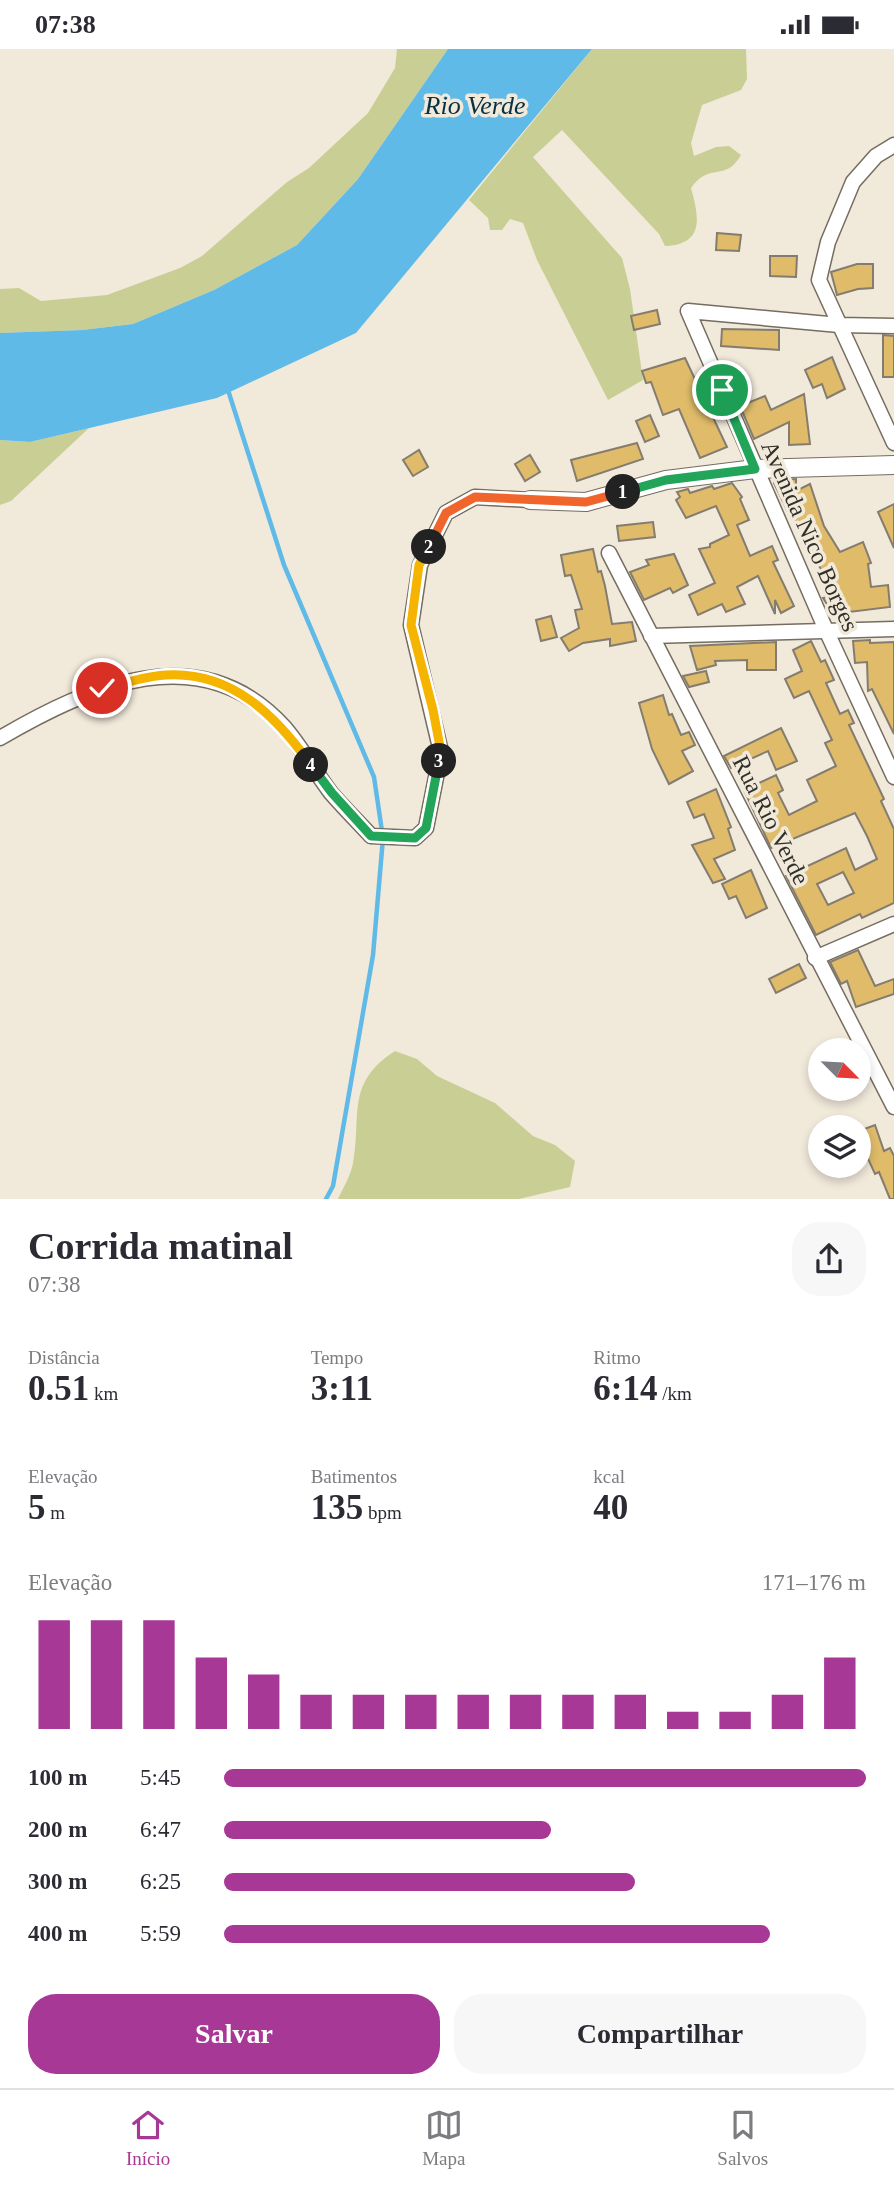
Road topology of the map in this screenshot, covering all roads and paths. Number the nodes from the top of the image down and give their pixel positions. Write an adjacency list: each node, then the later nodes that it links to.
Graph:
1 (894, 145): 2 (street)
2 (839, 325): 3 (street); 4 (street); 6 (street, Avenida Nico Borges)
3 (894, 326)
4 (894, 443)
5 (894, 465): 6 (street)
6 (755, 469): 7 (street); 10 (street, Avenida Nico Borges)
7 (530, 501): 12 (street)
8 (609, 553): 11 (street, Rua Rio Verde)
9 (894, 629): 10 (street)
10 (826, 630): 11 (street); 13 (street, Avenida Nico Borges)
11 (651, 636): 15 (street, Rua Rio Verde)
12 (0, 738)
13 (894, 777)
14 (894, 924): 15 (street)
15 (816, 958): 16 (street, Rua Rio Verde)
16 (894, 1107)

